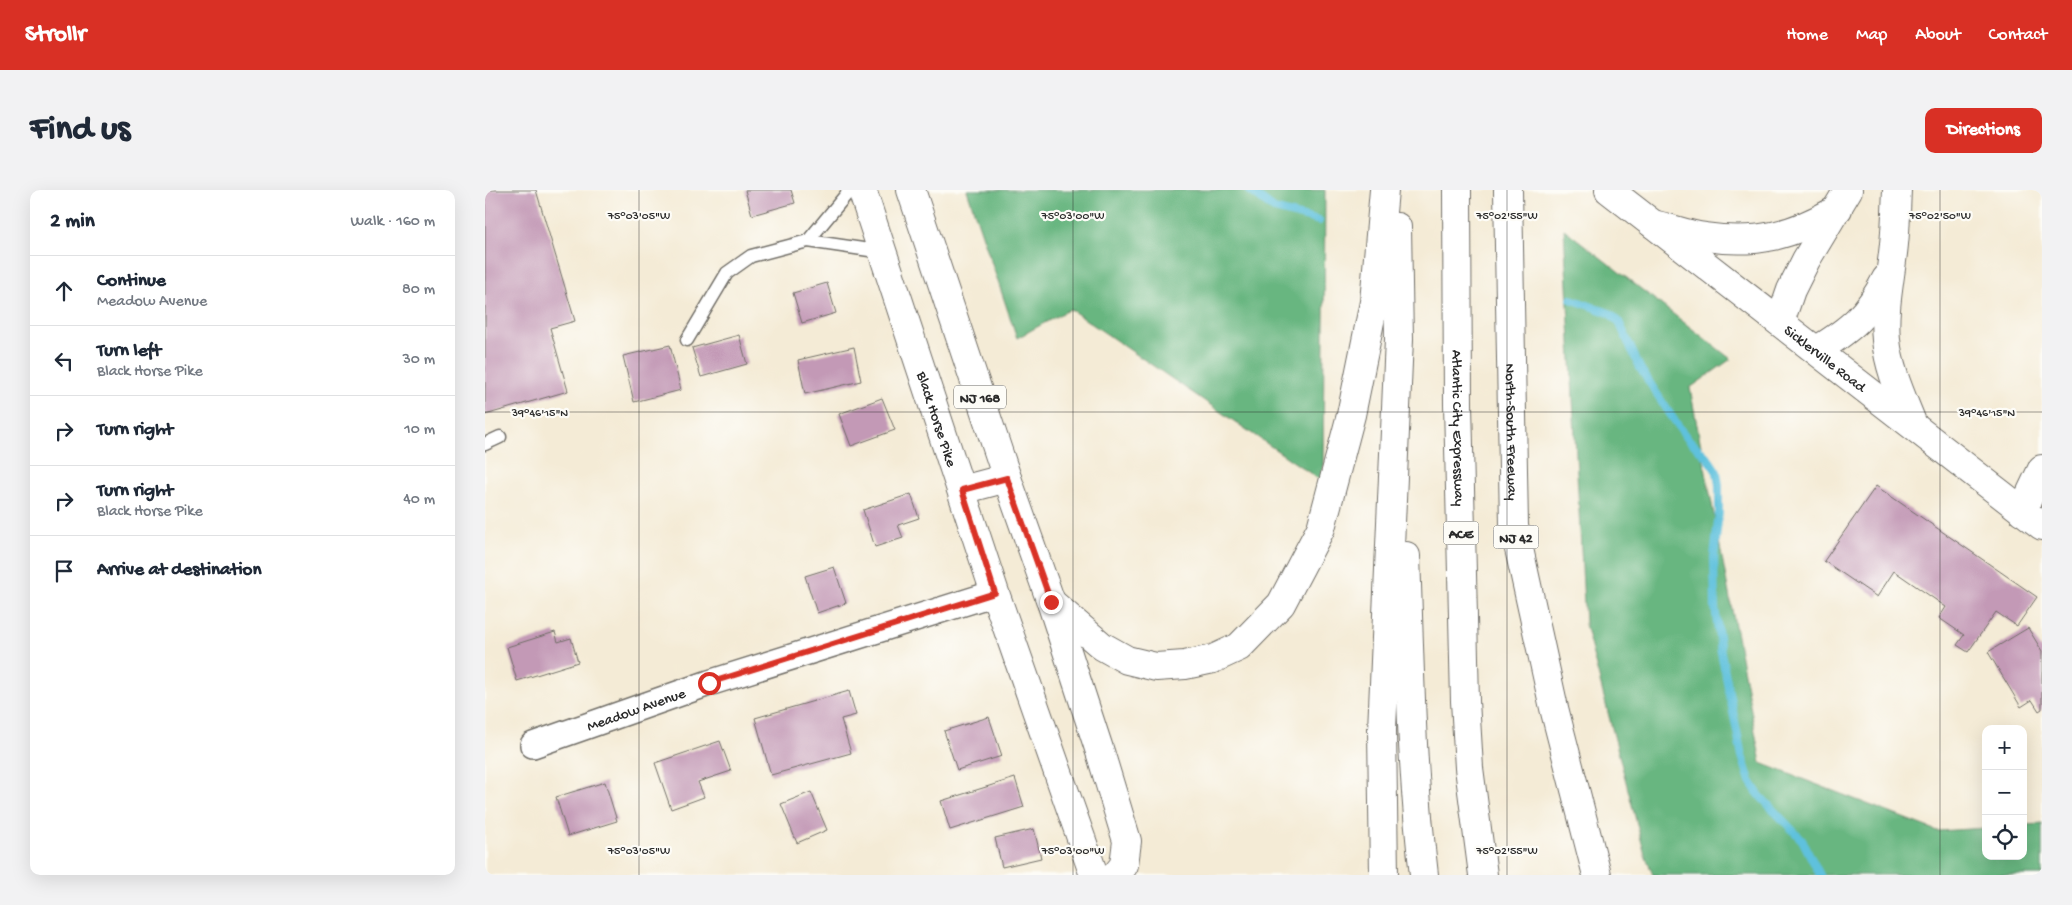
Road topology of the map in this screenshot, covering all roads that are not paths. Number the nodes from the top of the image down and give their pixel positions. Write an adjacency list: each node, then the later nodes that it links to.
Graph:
1 (850, 190): 12 (lane)
2 (862, 190): 13 (main road, Black Horse Pike / NJ 168)
3 (911, 190): 23 (main road, NJ 168)
4 (1384, 190): 27 (main road)
5 (1397, 190): 16 (main road)
6 (1457, 190): 34 (main road, Atlantic City Expressway / ACE)
7 (1508, 190): 29 (main road, North-South Freeway / NJ 42)
8 (1609, 190): 11 (main road, Sicklerville Road)
9 (1897, 190): 14 (main road)
10 (1843, 199): 11 (main road); 15 (main road)
11 (1653, 224): 15 (main road, Sicklerville Road)
12 (808, 241): 13 (lane); 17 (lane)
13 (883, 252): 24 (main road, Black Horse Pike / NJ 168)
14 (1889, 273): 18 (main road); 19 (main road)
15 (1780, 322): 18 (main road, Sicklerville Road)
16 (1399, 339): 32 (main road); 33 (main road)
17 (687, 340)
18 (1817, 350): 19 (main road, Sicklerville Road)
19 (1913, 425): 25 (main road, Sicklerville Road)
20 (500, 437): 21 (lane)
21 (485, 444)
22 (2042, 469): 25 (main road)
23 (1007, 478): 24 (main road); 27 (main road, NJ 168)
24 (962, 490): 26 (main road, Black Horse Pike / NJ 168)
25 (2032, 518)
26 (995, 593): 28 (street, Meadow Avenue); 30 (main road, Black Horse Pike / NJ 168)
27 (1051, 602): 31 (main road, NJ 168)
28 (533, 745)
29 (1564, 748): 35 (main road, North-South Freeway / NJ 42); 36 (main road)
30 (1094, 875)
31 (1116, 875)
32 (1384, 875)
33 (1424, 875)
34 (1483, 875)
35 (1597, 875)
36 (1617, 875)

